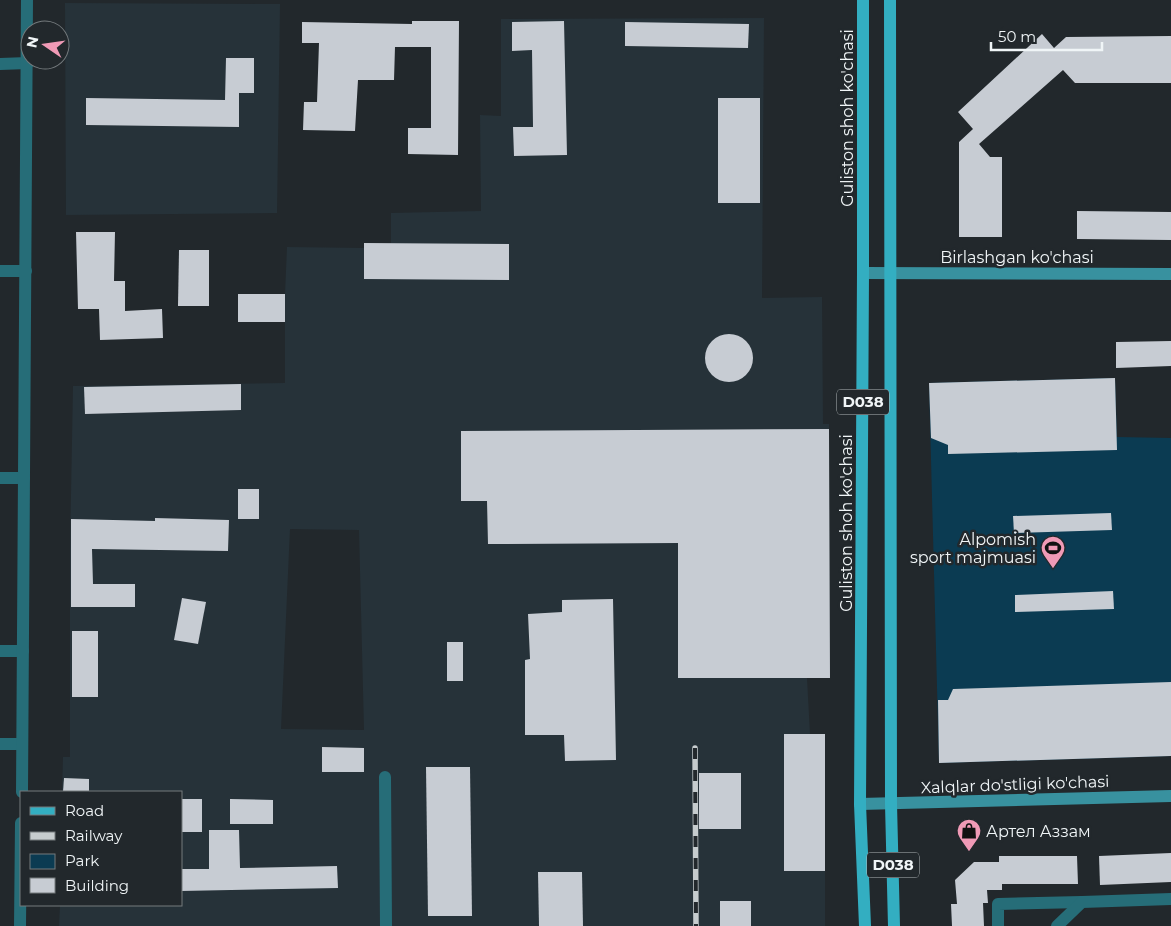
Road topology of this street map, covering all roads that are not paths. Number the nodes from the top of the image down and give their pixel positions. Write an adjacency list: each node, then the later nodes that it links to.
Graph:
1 (27, 0): 4 (street)
2 (863, 0): 11 (main road, Guliston shoh ko'chasi / D038)
3 (890, 0): 10 (main road, D038)
4 (27, 20)
5 (20, 63): 6 (street)
6 (0, 64)
7 (28, 70): 9 (street)
8 (0, 271): 9 (street)
9 (26, 271): 14 (street)
10 (891, 272): 11 (street, Birlashgan ko'chasi); 12 (street, Birlashgan ko'chasi); 23 (main road, D038)
11 (863, 273): 22 (main road, Guliston shoh ko'chasi / D038)
12 (1171, 274)
13 (0, 478): 14 (street)
14 (24, 478): 16 (street)
15 (0, 651): 16 (street)
16 (23, 652): 18 (street)
17 (0, 744): 18 (street)
18 (22, 744): 20 (street)
19 (385, 777): 28 (street)
20 (22, 791)
21 (1171, 796): 23 (street, Xalqlar do'stligi ko'chasi)
22 (860, 804): 23 (street, Xalqlar do'stligi ko'chasi); 29 (main road, Guliston shoh ko'chasi / D038)
23 (891, 804): 30 (main road, D038)
24 (1171, 899): 25 (street)
25 (1082, 902): 31 (street); 32 (street)
26 (20, 906): 27 (street)
27 (20, 926)
28 (386, 926)
29 (865, 926)
30 (894, 926)
31 (998, 926)
32 (1056, 926)

